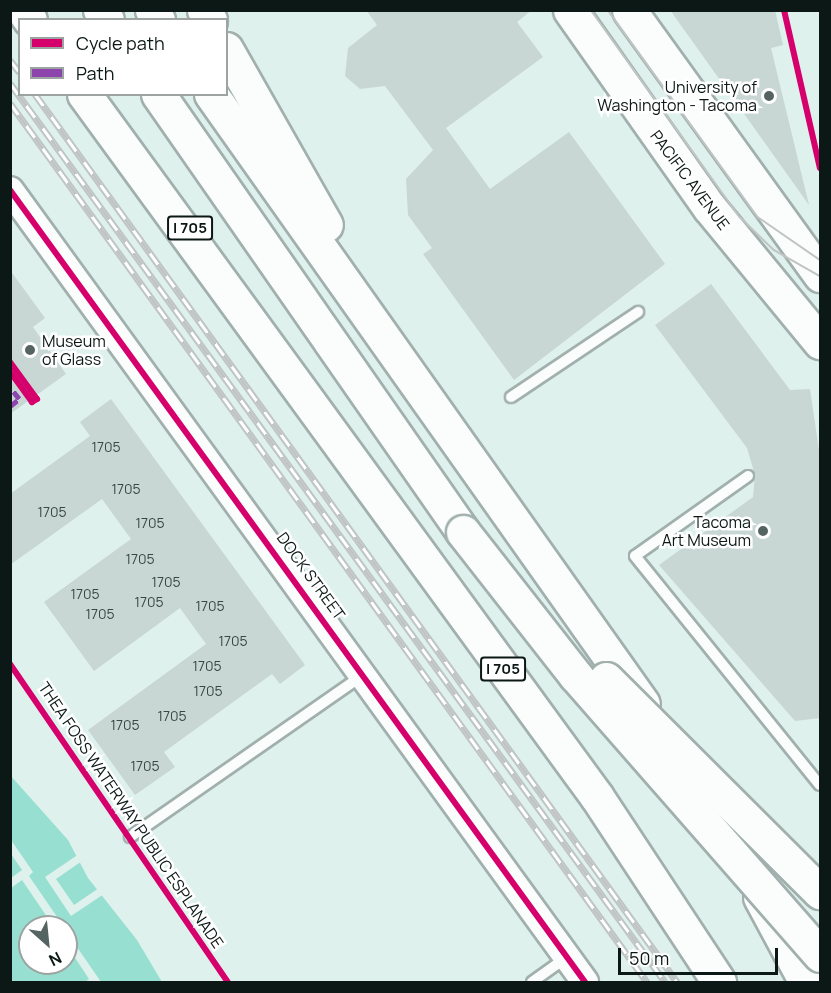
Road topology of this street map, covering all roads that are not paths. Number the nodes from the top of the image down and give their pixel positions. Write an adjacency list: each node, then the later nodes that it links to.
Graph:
1 (570, 10): 11 (main road, PACIFIC AVENUE)
2 (628, 10): 9 (main road)
3 (228, 52): 13 (main road)
4 (85, 96): 12 (main road)
5 (102, 96): 12 (main road, I 705)
6 (159, 96): 16 (main road)
7 (212, 96): 13 (main road)
8 (10, 190): 17 (street, DOCK STREET)
9 (820, 275)
10 (638, 312): 14 (lane)
11 (814, 324)
12 (280, 361): 25 (main road, I 705)
13 (426, 395): 26 (main road)
14 (511, 397)
15 (748, 476): 18 (lane)
16 (462, 532): 20 (main road, bridge); 21 (main road, bridge)
17 (365, 674): 19 (lane); 22 (street, DOCK STREET)
18 (820, 785)
19 (130, 837)
20 (820, 892)
21 (820, 955)
22 (567, 957): 23 (lane); 24 (street, DOCK STREET)
23 (532, 982)
24 (585, 982)
25 (719, 982)
26 (806, 982)

